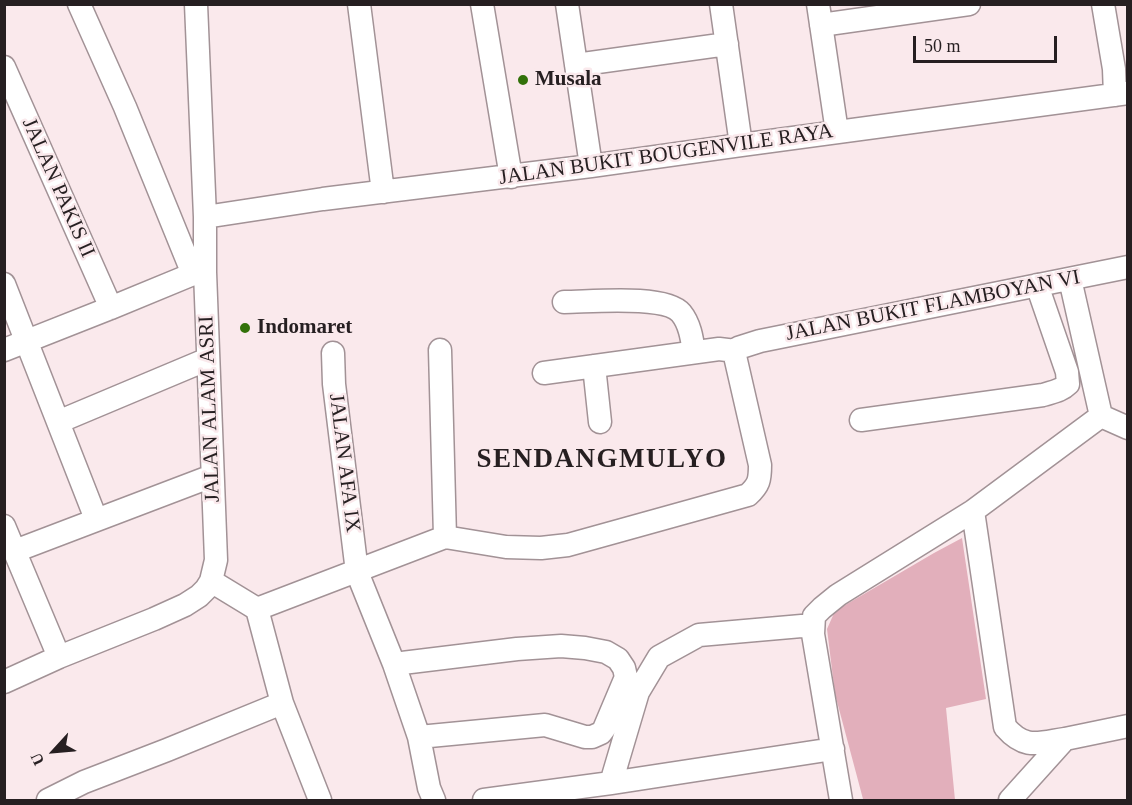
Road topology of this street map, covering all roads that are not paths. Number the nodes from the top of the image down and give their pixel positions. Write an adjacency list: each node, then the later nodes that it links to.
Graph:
1 (80, 4): 22 (street)
2 (196, 4): 20 (street, JALAN ALAM ASRI)
3 (359, 4): 19 (street)
4 (482, 4): 18 (street)
5 (567, 4): 12 (street)
6 (721, 4): 11 (street)
7 (969, 4): 9 (street)
8 (1103, 4): 14 (street)
9 (904, 9): 10 (street)
10 (820, 15): 15 (street)
11 (727, 44): 12 (street); 16 (street)
12 (576, 65): 17 (street)
13 (4, 68): 27 (street, JALAN PAKIS II)
14 (1121, 94): 15 (street, JALAN BUKIT BOUGENVILE RAYA)
15 (837, 132): 16 (street, JALAN BUKIT BOUGENVILE RAYA)
16 (741, 145): 17 (street, JALAN BUKIT BOUGENVILE RAYA)
17 (591, 166): 18 (street, JALAN BUKIT BOUGENVILE RAYA)
18 (511, 177): 19 (street, JALAN BUKIT BOUGENVILE RAYA)
19 (383, 192): 20 (street, JALAN BUKIT BOUGENVILE RAYA)
20 (205, 217): 22 (street, JALAN ALAM ASRI)
21 (1128, 267): 23 (street, JALAN BUKIT FLAMBOYAN VI)
22 (199, 273): 27 (street); 34 (street, JALAN ALAM ASRI)
23 (1070, 279): 25 (street, JALAN BUKIT FLAMBOYAN VI); 37 (street)
24 (4, 284): 28 (street)
25 (1037, 285): 29 (street, JALAN BUKIT FLAMBOYAN VI); 38 (street)
26 (564, 302): 32 (street)
27 (111, 308): 28 (street)
28 (27, 341): 30 (street); 39 (street)
29 (737, 349): 32 (street, JALAN BUKIT FLAMBOYAN VI); 46 (street)
30 (4, 350)
31 (440, 350): 46 (street)
32 (694, 352): 35 (street, JALAN BUKIT FLAMBOYAN VI)
33 (333, 353): 48 (street, JALAN AFA IX)
34 (208, 359): 39 (street); 42 (street, JALAN ALAM ASRI)
35 (594, 366): 36 (street, JALAN BUKIT FLAMBOYAN VI); 40 (street)
36 (544, 373)
37 (1101, 416): 41 (street); 43 (street)
38 (861, 420)
39 (58, 422): 44 (street)
40 (600, 422)
41 (1128, 428)
42 (212, 476): 44 (street); 49 (street, JALAN ALAM ASRI)
43 (973, 511): 51 (street); 58 (street)
44 (96, 519): 47 (street)
45 (4, 526): 47 (street)
46 (445, 537): 48 (street)
47 (15, 551): 52 (street)
48 (357, 572): 50 (street); 53 (street, JALAN AFA IX)
49 (211, 581): 50 (street); 52 (street)
50 (257, 609): 55 (street)
51 (814, 620): 59 (street); 60 (street)
52 (59, 657): 54 (street)
53 (394, 664): 57 (street, JALAN AFA IX); 57 (street)
54 (4, 682)
55 (282, 703): 61 (street); 62 (street)
56 (1128, 726): 58 (street)
57 (419, 737): 63 (street, JALAN AFA IX)
58 (1065, 739): 66 (street)
59 (833, 749): 60 (street); 65 (street)
60 (610, 783): 64 (street)
61 (48, 801)
62 (320, 801)
63 (434, 801)
64 (484, 801)
65 (840, 801)
66 (1010, 801)

